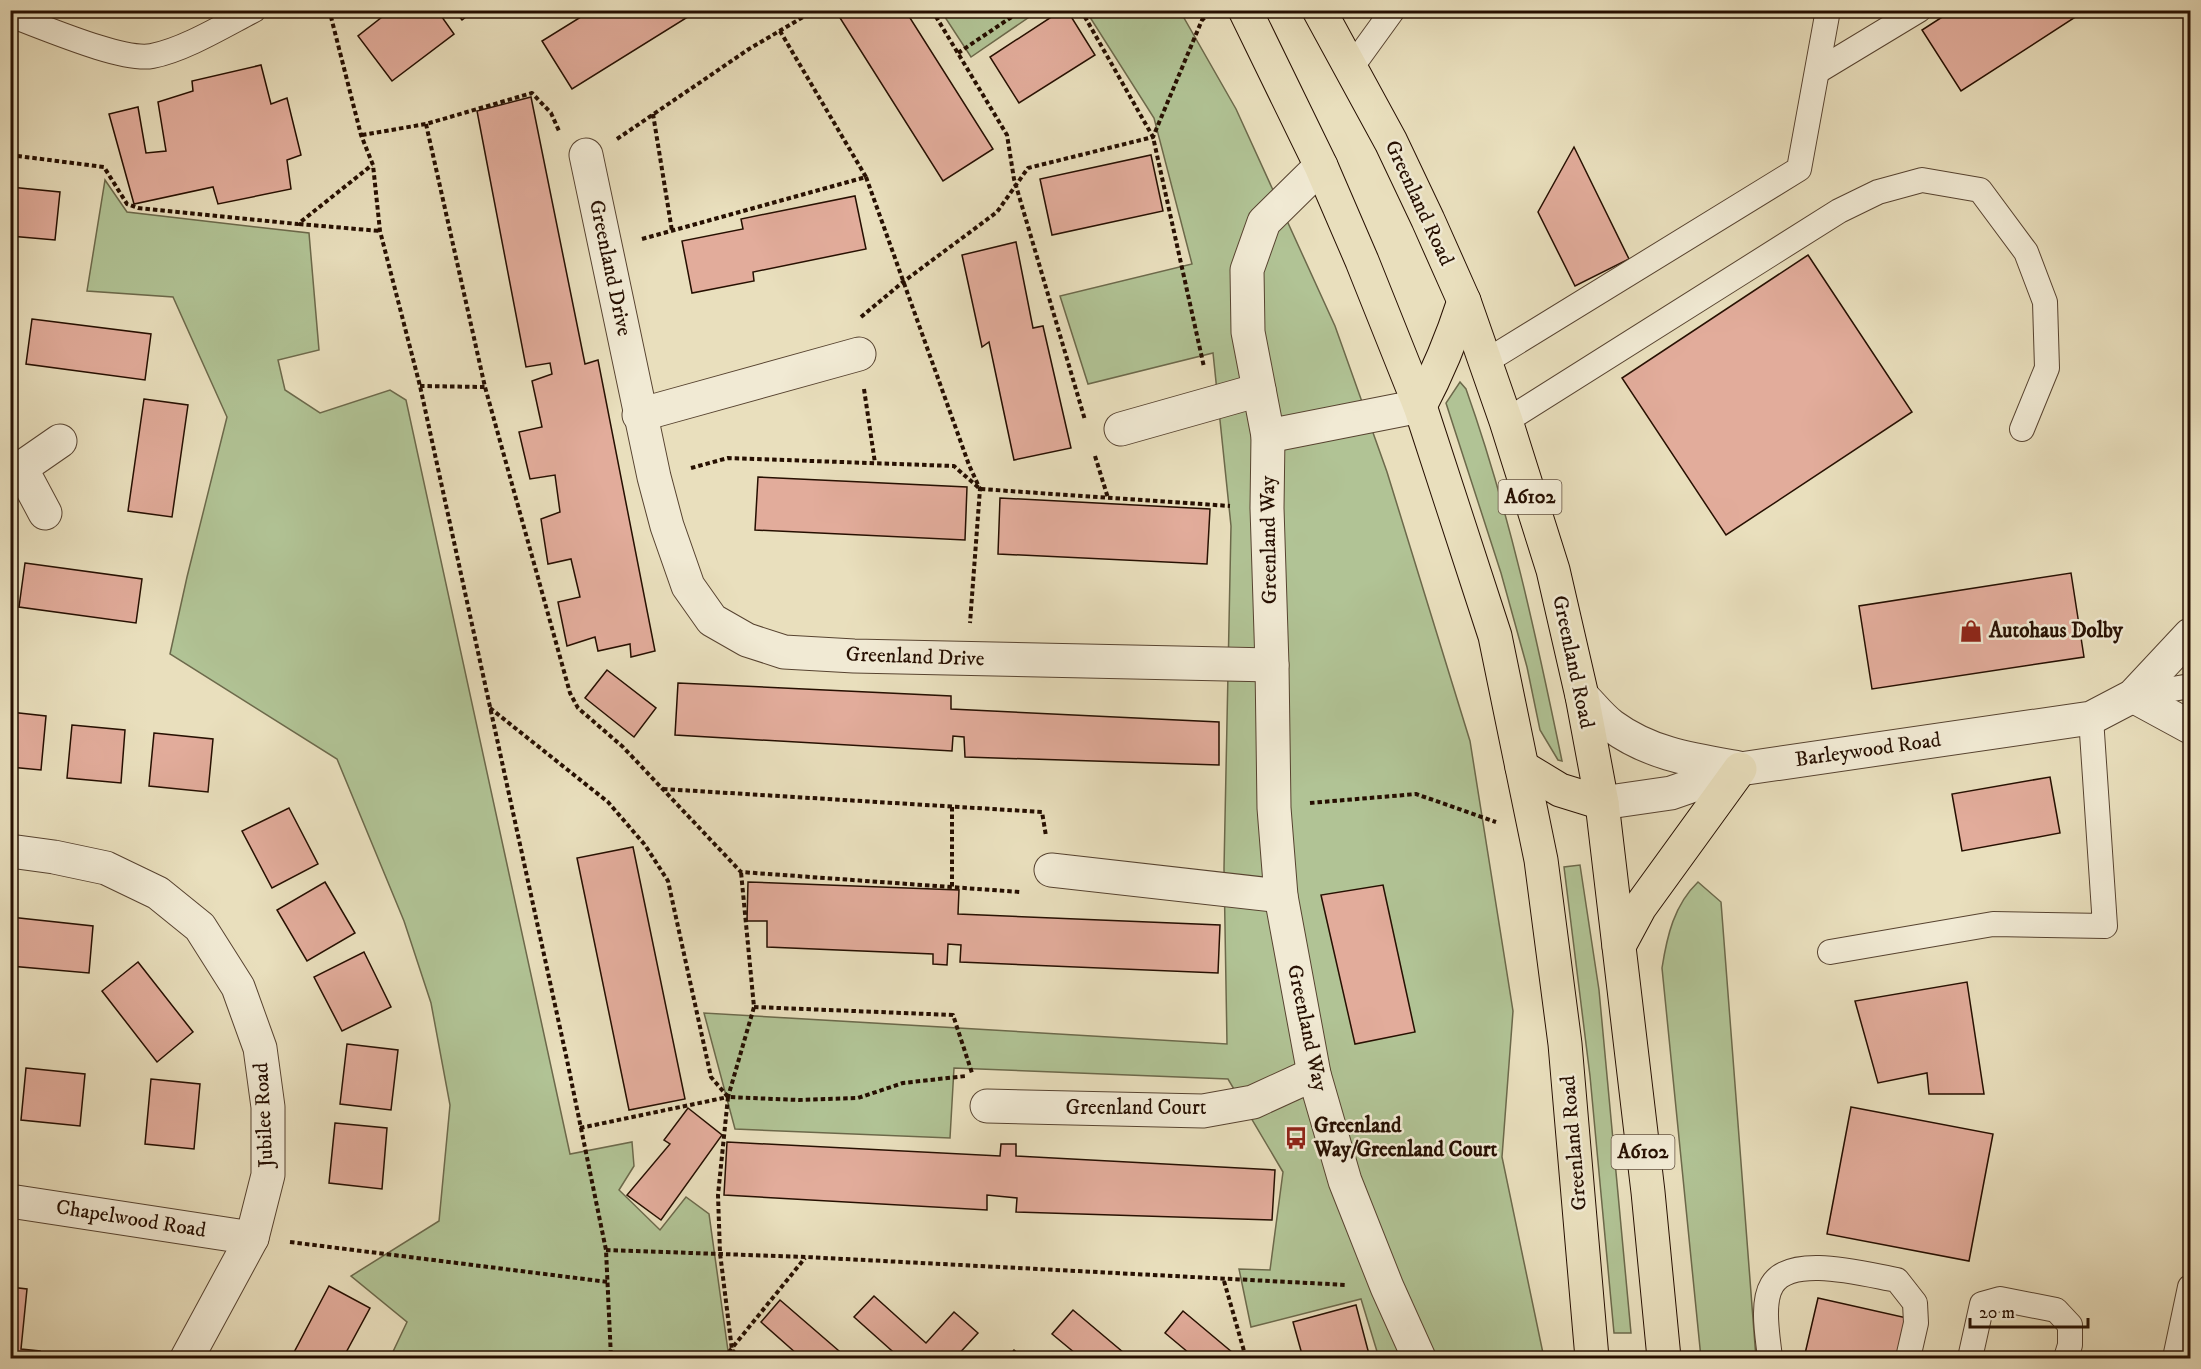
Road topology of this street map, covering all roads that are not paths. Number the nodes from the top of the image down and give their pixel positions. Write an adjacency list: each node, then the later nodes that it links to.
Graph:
1 (254, 10): 7 (lane)
2 (1245, 10): 11 (highway, Greenland Road)
3 (1319, 10): 8 (highway, Greenland Road / A6102)
4 (1393, 10): 8 (lane)
5 (1828, 10): 9 (lane)
6 (1919, 10): 9 (lane)
7 (10, 15)
8 (1351, 68): 12 (highway, Greenland Road / A6102)
9 (1818, 71): 14 (lane)
10 (586, 155): 17 (street, Greenland Drive)
11 (1321, 166): 15 (street, Greenland Way); 16 (highway, Greenland Road)
12 (1464, 301): 14 (highway, Greenland Road / A6102); 16 (highway)
13 (859, 354): 17 (street)
14 (1485, 362): 18 (highway, Greenland Road / A6102)
15 (1259, 390): 19 (street); 21 (street, Greenland Way)
16 (1420, 406): 21 (street); 32 (highway, Greenland Road)
17 (639, 415): 26 (street, Greenland Drive)
18 (1506, 421): 20 (lane); 28 (highway, Greenland Road / A6102)
19 (1121, 429)
20 (2022, 429)
21 (1268, 436): 26 (street, Greenland Way)
22 (60, 441): 23 (street)
23 (16, 464): 24 (street)
24 (45, 513)
25 (2190, 635): 29 (street, Barleywood Road)
26 (1272, 665): 37 (street, Greenland Way)
27 (2190, 686): 29 (lane)
28 (1582, 696): 33 (street); 34 (highway, Greenland Road / A6102)
29 (2133, 696): 30 (street, Barleywood Road); 31 (street)
30 (2091, 718): 33 (street, Barleywood Road); 39 (lane)
31 (2190, 727)
32 (1522, 766): 34 (highway); 47 (highway, Greenland Road)
33 (1740, 769): 34 (street, Barleywood Road); 38 (highway)
34 (1602, 803): 38 (highway, Greenland Road / A6102)
35 (10, 851): 43 (street, Jubilee Road)
36 (1051, 870): 37 (street)
37 (1281, 896): 40 (street, Greenland Way)
38 (1619, 946): 48 (highway, Greenland Road / A6102)
39 (1830, 952)
40 (1314, 1074): 41 (street, Greenland Court); 46 (street, Greenland Way)
41 (987, 1106)
42 (10, 1201): 43 (street, Chapelwood Road)
43 (252, 1238): 45 (street, Jubilee Road)
44 (2190, 1287): 53 (lane)
45 (187, 1359)
46 (1419, 1359)
47 (1592, 1359)
48 (1664, 1359)
49 (1770, 1359): 50 (lane)
50 (1908, 1359)
51 (1970, 1359): 52 (lane)
52 (2066, 1359)
53 (2175, 1359)

